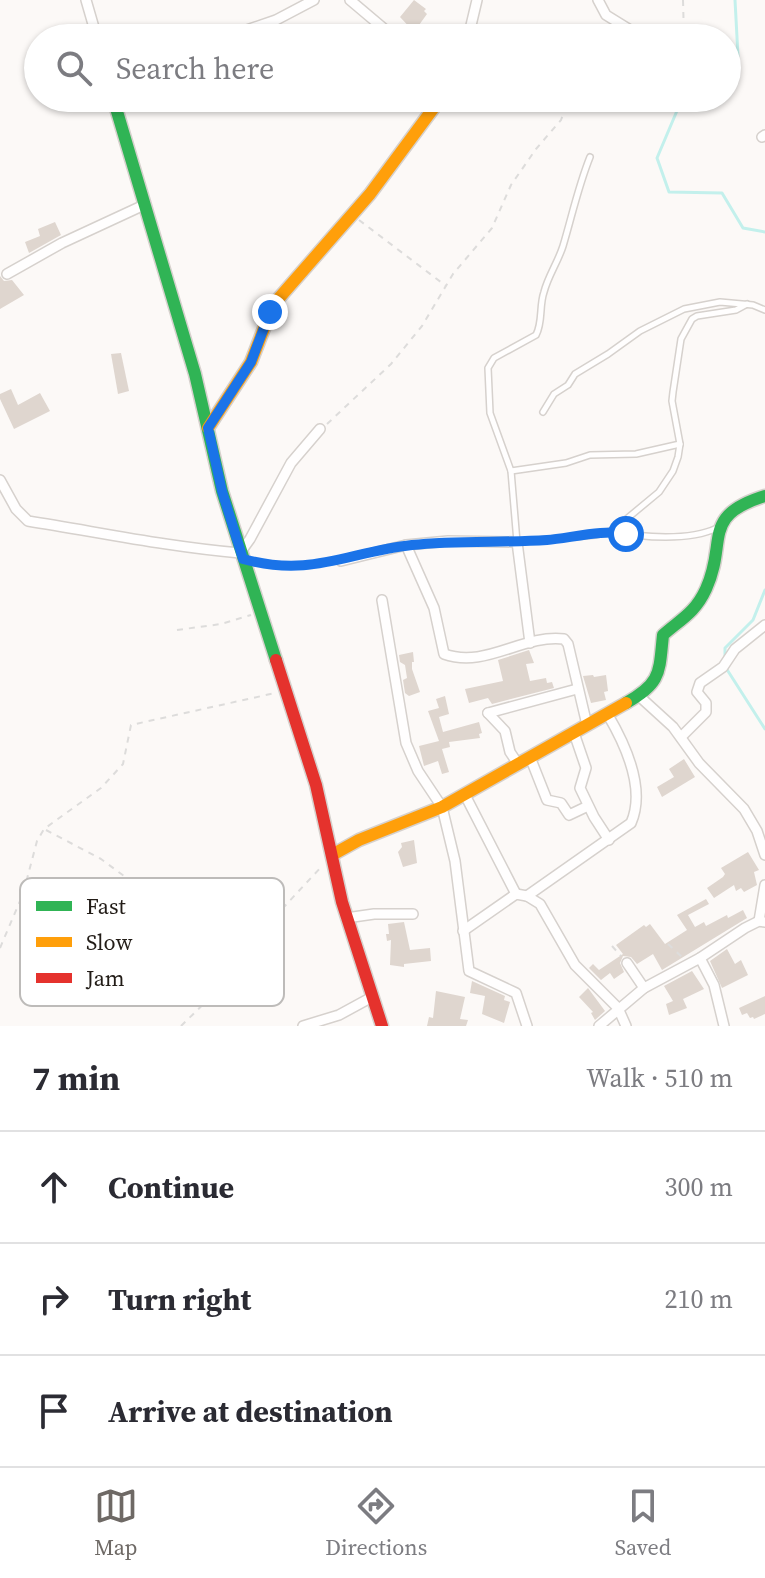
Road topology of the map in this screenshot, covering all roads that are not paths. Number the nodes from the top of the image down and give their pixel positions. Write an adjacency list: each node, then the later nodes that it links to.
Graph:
1 (86, 0): 6 (street)
2 (314, 0): 7 (street)
3 (350, 0): 8 (street)
4 (477, 0): 9 (street)
5 (598, 0): 10 (street)
6 (93, 24)
7 (263, 24)
8 (378, 24)
9 (471, 24)
10 (619, 24)
11 (117, 112): 14 (street)
12 (431, 112): 19 (street)
13 (590, 157): 22 (lane)
14 (144, 205): 15 (street); 19 (street)
15 (7, 274)
16 (747, 304): 17 (lane); 18 (lane); 21 (lane)
17 (765, 310)
18 (543, 412)
19 (208, 428): 29 (street)
20 (320, 429): 29 (street)
21 (680, 444): 22 (lane); 26 (lane)
22 (511, 471): 27 (lane)
23 (0, 480): 29 (street)
24 (765, 496): 25 (street)
25 (718, 528): 26 (lane); 35 (street)
26 (612, 531): 27 (lane)
27 (517, 542): 28 (street); 33 (street)
28 (406, 545): 30 (street); 33 (street)
29 (241, 556): 46 (street)
30 (341, 561)
31 (382, 600): 44 (street)
32 (765, 625): 39 (street)
33 (530, 643): 34 (street)
34 (577, 689): 37 (street); 41 (street)
35 (639, 696): 36 (street); 39 (street)
36 (608, 715): 37 (street); 45 (street)
37 (587, 725): 38 (street)
38 (574, 733): 40 (street); 43 (street)
39 (681, 737): 47 (street)
40 (530, 757): 41 (street); 43 (street)
41 (518, 764): 42 (street)
42 (465, 795): 44 (street); 49 (street)
43 (588, 806): 45 (street)
44 (442, 807): 46 (street); 54 (street)
45 (609, 840): 50 (street)
46 (332, 855): 52 (street)
47 (765, 855)
48 (765, 885): 53 (street)
49 (516, 894): 50 (street); 54 (street)
50 (527, 896): 59 (street)
51 (413, 914): 52 (street)
52 (346, 918): 58 (street)
53 (762, 921): 55 (street)
54 (463, 931): 62 (street)
55 (700, 958): 57 (street); 65 (street)
56 (627, 963): 57 (street)
57 (644, 988): 59 (street)
58 (372, 997): 60 (street); 61 (street)
59 (618, 1008): 63 (street); 64 (street)
60 (303, 1026)
61 (382, 1026)
62 (527, 1026)
63 (599, 1026)
64 (626, 1026)
65 (724, 1026)

